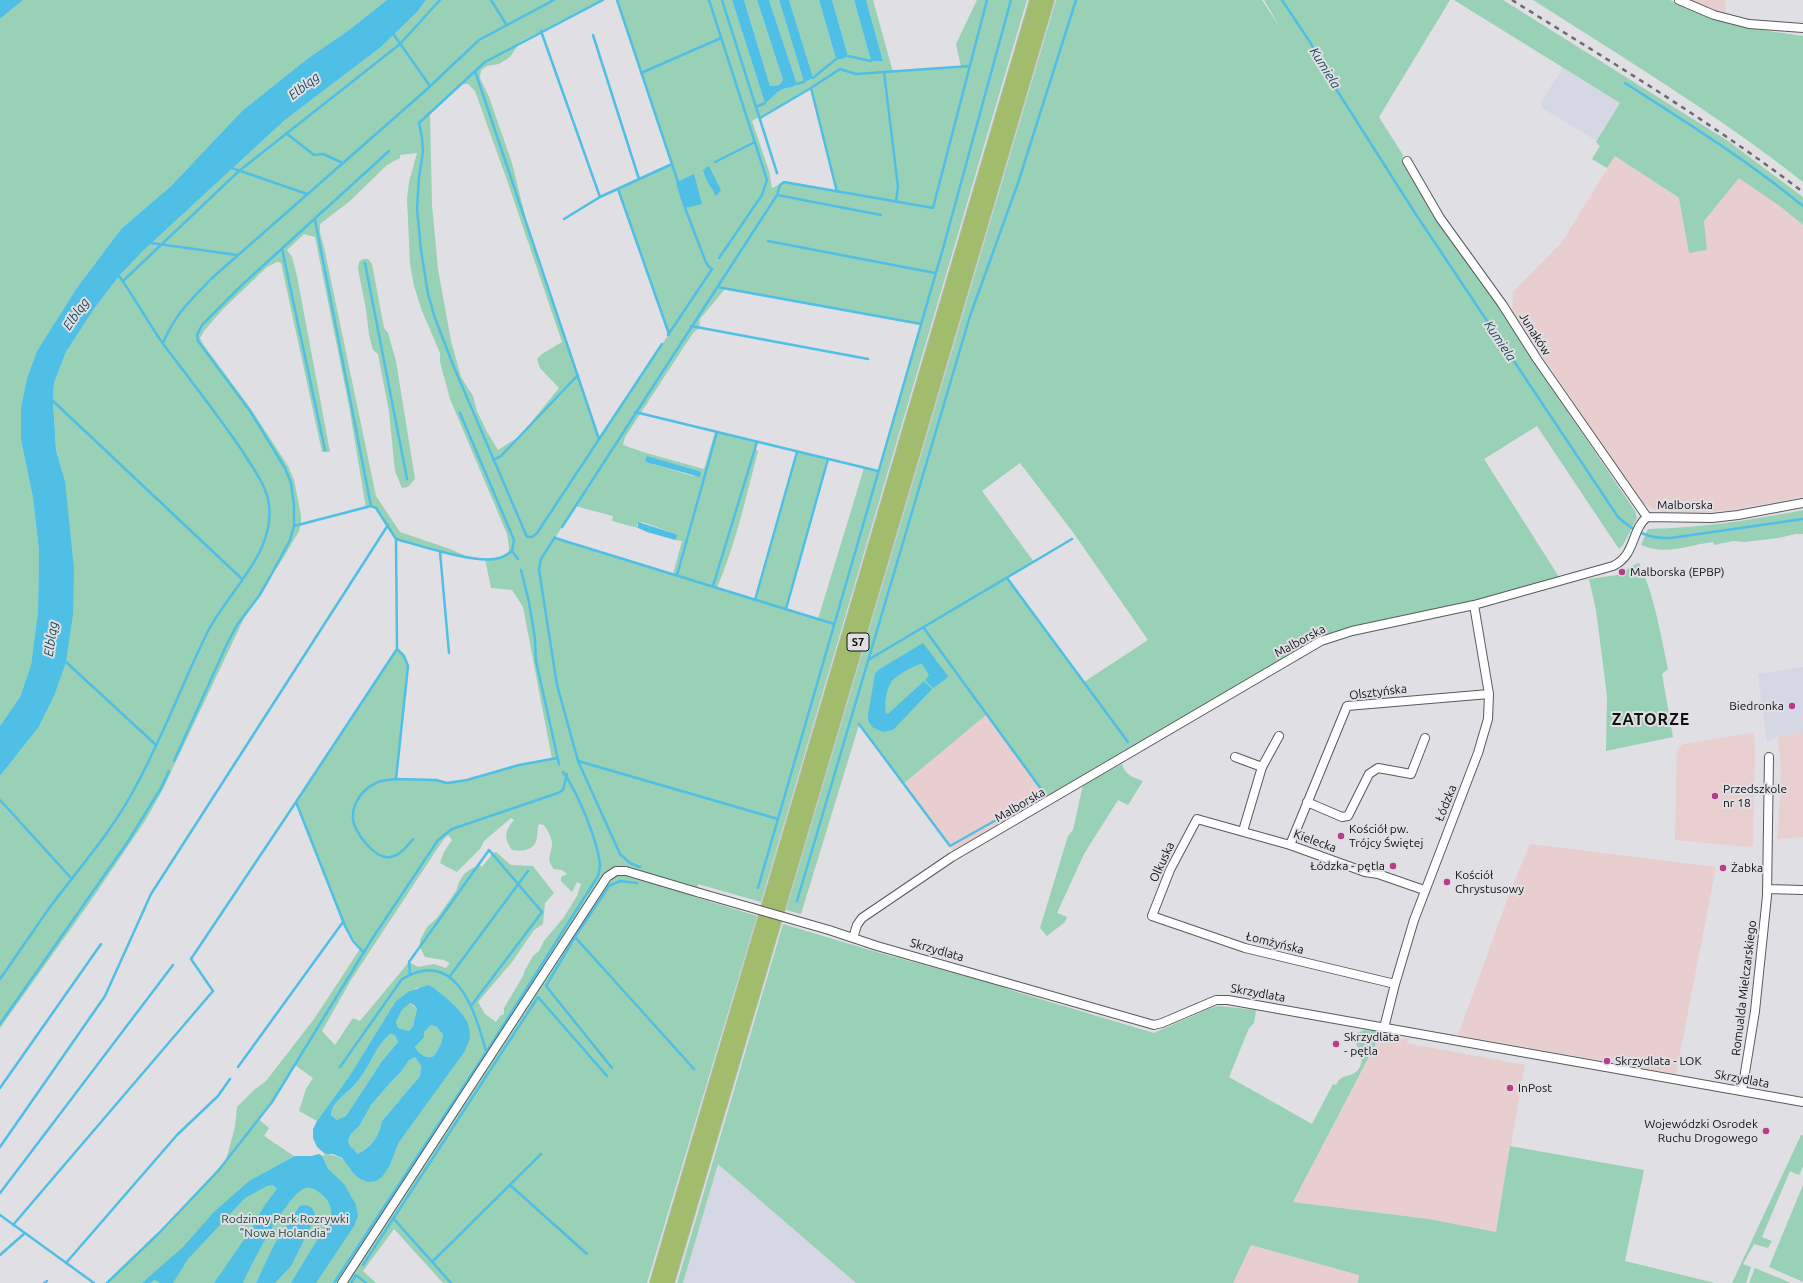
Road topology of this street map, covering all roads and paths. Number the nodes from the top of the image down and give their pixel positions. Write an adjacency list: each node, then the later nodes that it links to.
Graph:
1 (1036, 0): 29 (highway, S7)
2 (1048, 0): 30 (highway, S7)
3 (1679, 0): 4 (street)
4 (1803, 28)
5 (1407, 161): 7 (street, Junaków)
6 (1803, 503): 7 (street, Malborska)
7 (1647, 517): 8 (street, Malborska)
8 (1474, 605): 9 (street, Łódzka); 23 (street, Malborska)
9 (1489, 694): 15 (street, Olsztyńska); 20 (street, Łódzka)
10 (1280, 736): 14 (street)
11 (1425, 738): 15 (street)
12 (1235, 757): 14 (street)
13 (1768, 757): 19 (street, Romualda Mielczarskiego)
14 (1262, 767): 17 (street)
15 (1307, 802): 18 (street, Olsztyńska)
16 (1197, 819): 17 (street, Kielecka); 22 (street, Olkuska)
17 (1242, 831): 18 (street, Kielecka)
18 (1290, 845): 20 (street, Kielecka)
19 (1767, 888): 21 (street); 26 (street, Romualda Mielczarskiego)
20 (1424, 890): 24 (street, Łódzka)
21 (1803, 890)
22 (1152, 916): 24 (street, Łomżyńska)
23 (853, 938): 25 (street, Skrzydlata); 28 (street, Skrzydlata, bridge)
24 (1394, 984): 25 (street, Łódzka)
25 (1384, 1028): 26 (street, Skrzydlata)
26 (1742, 1091): 27 (street, Skrzydlata)
27 (1803, 1102)
28 (342, 1283)
29 (656, 1283)
30 (668, 1283)

